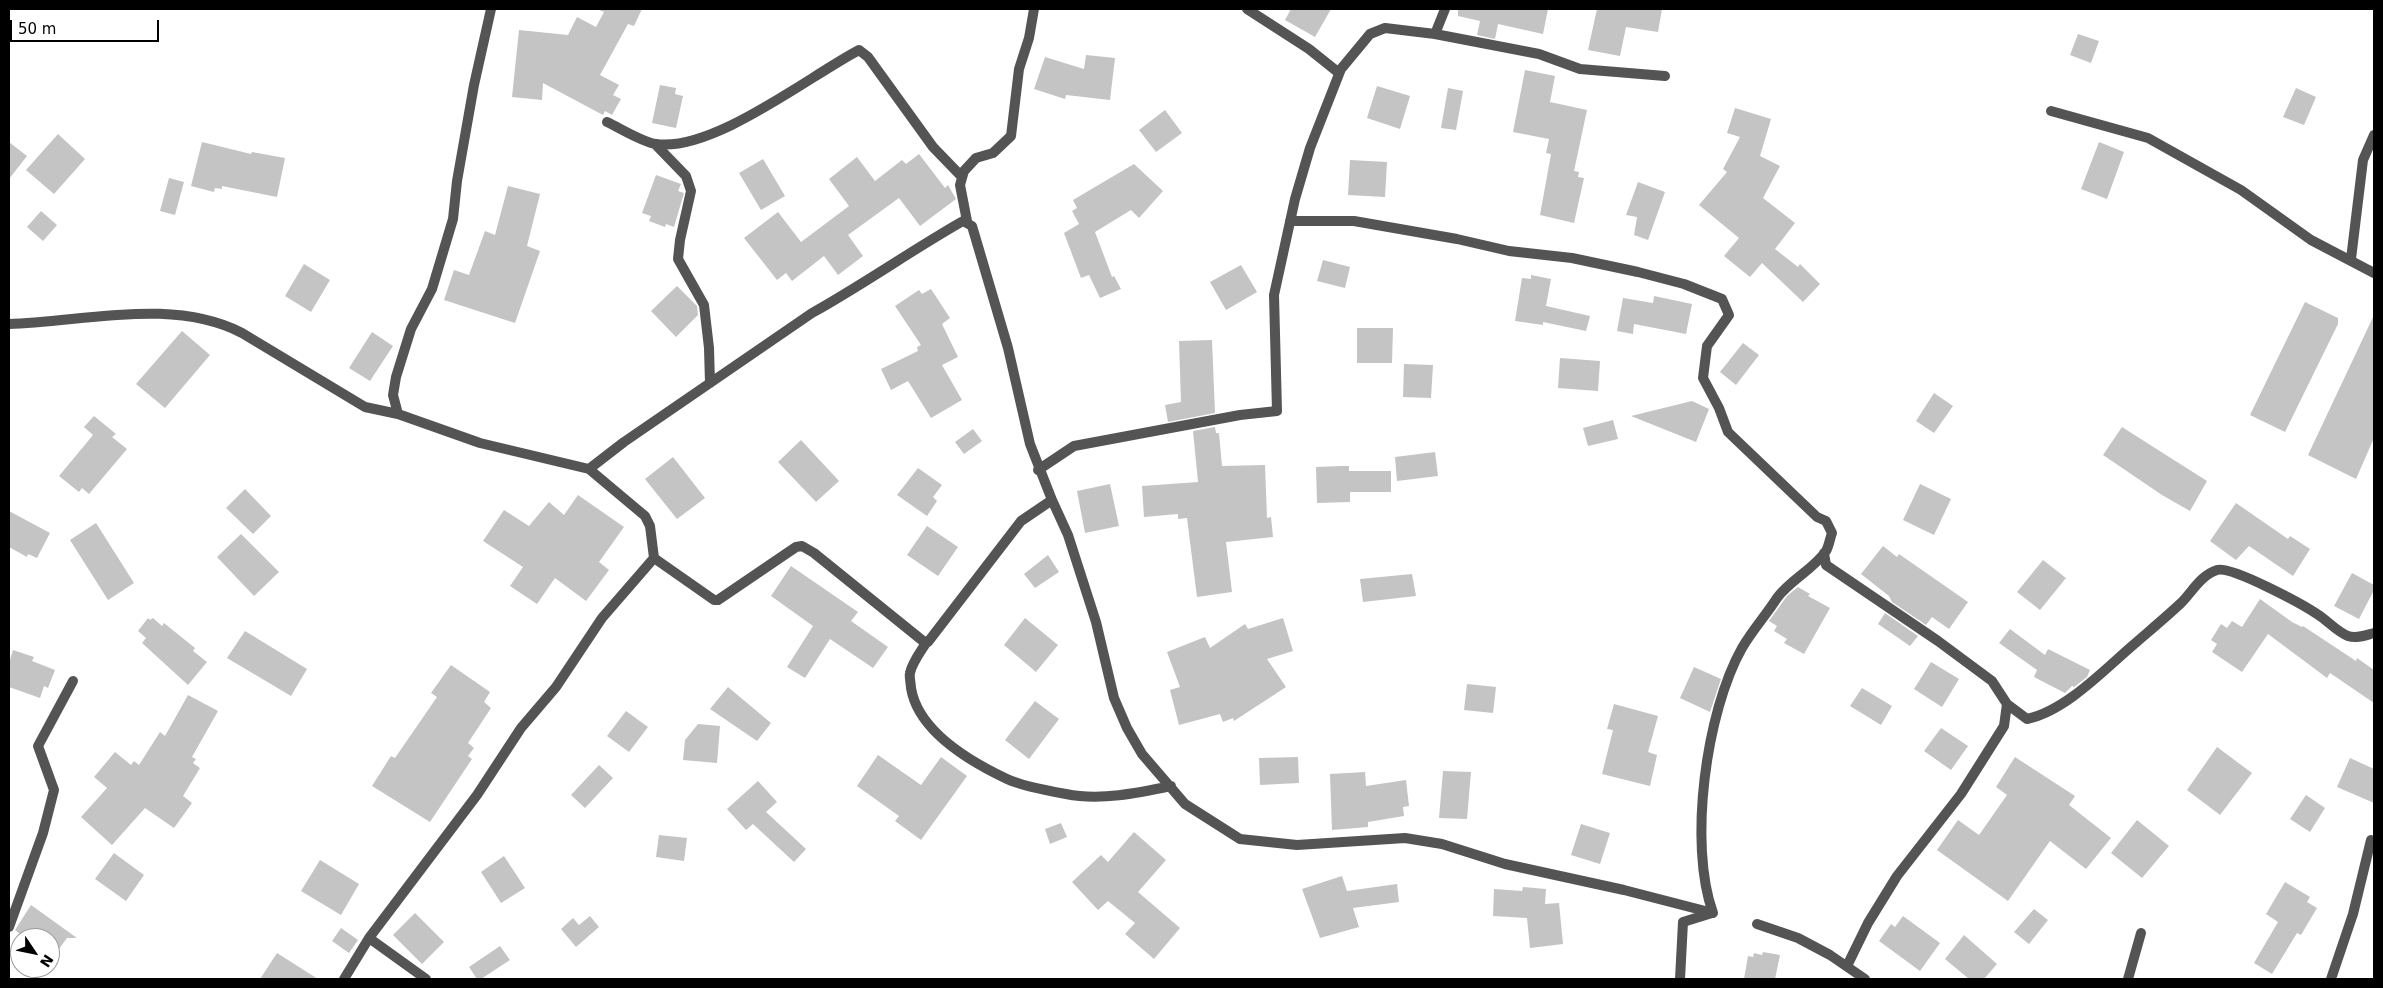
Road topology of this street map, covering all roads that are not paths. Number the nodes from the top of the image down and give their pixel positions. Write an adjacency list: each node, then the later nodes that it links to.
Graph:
1 (491, 9): 19 (street)
2 (1034, 9): 12 (street)
3 (1246, 9): 6 (street)
4 (1445, 9): 5 (street)
5 (1435, 34): 6 (street); 7 (street)
6 (1339, 73): 14 (street)
7 (1665, 76)
8 (2051, 111): 15 (street)
9 (607, 122): 11 (street)
10 (2374, 135): 15 (street)
11 (656, 144): 12 (street); 18 (street)
12 (962, 177): 13 (street)
13 (967, 221): 18 (street); 21 (street)
14 (1290, 221): 21 (street); 23 (street)
15 (2351, 259): 16 (street)
16 (2374, 273)
17 (9, 324): 19 (street)
18 (710, 383): 20 (street)
19 (398, 414): 20 (street)
20 (589, 469): 24 (street)
21 (1038, 470): 22 (street)
22 (1052, 500): 26 (street); 29 (street)
23 (1824, 553): 28 (street); 31 (street)
24 (654, 558): 26 (street); 35 (street)
25 (2374, 633): 28 (street)
26 (926, 643): 29 (street)
27 (73, 681): 33 (street)
28 (2007, 704): 36 (street)
29 (1171, 786): 31 (street)
30 (2371, 840): 42 (street)
31 (1713, 913): 39 (street)
32 (1757, 924): 36 (street)
33 (9, 926)
34 (2141, 934): 41 (street)
35 (369, 938): 37 (street); 38 (street)
36 (1847, 966): 40 (street)
37 (344, 979)
38 (426, 979)
39 (1680, 979)
40 (1865, 979)
41 (2128, 979)
42 (2331, 979)

